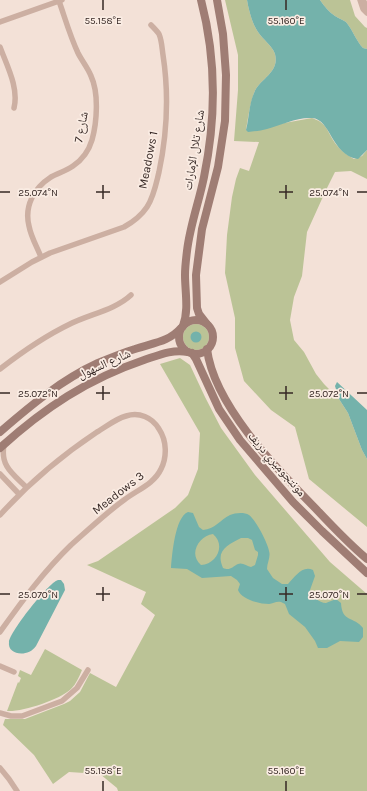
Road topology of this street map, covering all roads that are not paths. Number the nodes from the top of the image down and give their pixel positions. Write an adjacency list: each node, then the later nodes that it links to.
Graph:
1 (201, 0): 15 (main road, شارع تلال الإمارات)
2 (218, 0): 14 (main road, شارع تلال الإمارات)
3 (362, 0): 5 (street); 6 (street)
4 (60, 1): 7 (street); 11 (street, شارع 7)
5 (367, 8)
6 (367, 13)
7 (0, 22)
8 (151, 25): 11 (street, Meadows 1)
9 (0, 48): 10 (street)
10 (14, 108)
11 (41, 257): 12 (street, Meadows 1)
12 (0, 282)
13 (131, 295): 18 (street)
14 (206, 323): 15 (main road); 16 (main road)
15 (182, 327): 17 (main road); 19 (main road, شارع السهول)
16 (208, 349): 17 (main road); 26 (main road, مونتجوميري دريف)
17 (190, 353): 20 (main road, شارع السهول); 27 (main road, مونتجوميري دريف)
18 (0, 369)
19 (0, 432)
20 (2, 446): 21 (street)
21 (5, 466): 22 (street); 23 (street)
22 (0, 473): 24 (street)
23 (26, 487): 24 (street, Meadows 3); 28 (street, Meadows 3)
24 (20, 494): 25 (street, Meadows 3)
25 (0, 515)
26 (367, 559)
27 (367, 573)
28 (0, 632)
29 (0, 666): 31 (street)
30 (88, 670): 32 (street)
31 (14, 672)
32 (0, 713)
33 (0, 768): 34 (street)
34 (17, 791)

